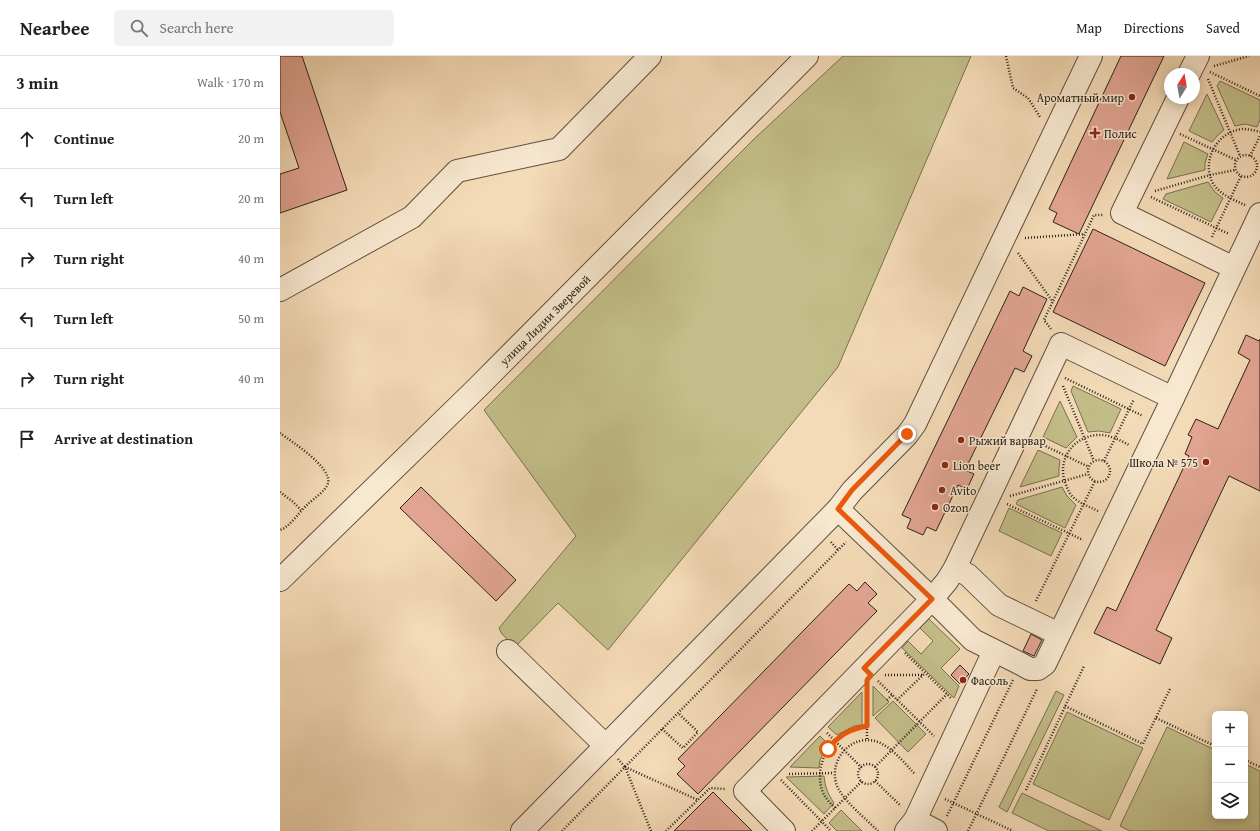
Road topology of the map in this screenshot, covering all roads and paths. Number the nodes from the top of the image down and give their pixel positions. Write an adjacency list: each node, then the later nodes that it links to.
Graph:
1 (650, 56): 33 (street)
2 (807, 56): 64 (street, улица Лидии Зверевой)
3 (1006, 56): 9 (path)
4 (1091, 56): 56 (street)
5 (1249, 56): 6 (path)
6 (1196, 66): 7 (path); 11 (path)
7 (1260, 96)
8 (1175, 104): 10 (street)
9 (1041, 118)
10 (1164, 126): 14 (path); 23 (street)
11 (1231, 132): 12 (path); 14 (path); 15 (path)
12 (1260, 132)
13 (1260, 136): 16 (path)
14 (1213, 150): 17 (path); 21 (path)
15 (1240, 156): 16 (path); 17 (path)
16 (1250, 156): 19 (path)
17 (1236, 160): 18 (path)
18 (1235, 170): 21 (path); 22 (path)
19 (1256, 170): 20 (path); 22 (path)
20 (1260, 172)
21 (1210, 175): 23 (path); 24 (path)
22 (1241, 176): 24 (path)
23 (1139, 191): 25 (street); 26 (path)
24 (1230, 198): 26 (path)
25 (1122, 213): 28 (path); 31 (street)
26 (1216, 228): 27 (path); 31 (path)
27 (1255, 230): 32 (street)
28 (1085, 234): 29 (path); 34 (path)
29 (1024, 238)
30 (1018, 252): 34 (path)
31 (1204, 253): 32 (street)
32 (1234, 268): 38 (street)
33 (280, 290)
34 (1053, 302): 35 (path)
35 (1061, 344): 36 (street); 37 (street)
36 (1053, 372): 39 (path); 41 (street); 43 (path)
37 (1142, 383): 38 (street); 39 (path)
38 (1172, 398): 40 (street)
39 (1129, 409): 40 (path); 44 (path)
40 (1160, 424): 45 (street)
41 (1018, 432): 46 (path); 54 (street)
42 (280, 433): 57 (path)
43 (1084, 438): 44 (path); 46 (path); 47 (path)
44 (1115, 438): 45 (path); 48 (path)
45 (1146, 453): 58 (street)
46 (1066, 455): 49 (path); 51 (path)
47 (1094, 461): 48 (path); 49 (path)
48 (1104, 461): 52 (path)
49 (1089, 467): 50 (path)
50 (1088, 474): 51 (path); 52 (path)
51 (1064, 481): 54 (path); 55 (path)
52 (1095, 481): 55 (path)
53 (280, 492): 57 (path)
54 (993, 497): 60 (path); 63 (street)
55 (1083, 504): 58 (path); 60 (path)
56 (838, 509): 65 (street); 91 (street)
57 (301, 510): 59 (path)
58 (1114, 518): 62 (street)
59 (280, 530)
60 (1069, 533): 62 (path); 66 (path)
61 (847, 541): 82 (path)
62 (1100, 548): 67 (street)
63 (955, 568): 65 (street); 66 (street)
64 (280, 580)
65 (932, 599): 68 (street); 70 (street)
66 (1028, 619): 67 (street)
67 (1059, 634): 72 (street)
68 (891, 640): 73 (street); 74 (path)
69 (508, 651): 91 (street)
70 (994, 651): 72 (street); 81 (street)
71 (1084, 666): 80 (path)
72 (1029, 667): 110 (path); 112 (path)
73 (868, 671): 74 (path); 77 (path); 84 (street); 86 (path)
74 (924, 674): 76 (path); 79 (path)
75 (1170, 689): 83 (path)
76 (947, 694): 81 (path); 85 (path)
77 (892, 695): 78 (path); 79 (path)
78 (887, 700)
79 (897, 700): 85 (path)
80 (1065, 706): 83 (path); 106 (path)
81 (965, 712): 92 (street)
82 (678, 713): 87 (path); 87 (path)
83 (1156, 718): 90 (path)
84 (814, 720): 89 (path); 100 (street)
85 (919, 722): 92 (path); 94 (path)
86 (867, 726): 88 (path); 89 (path)
87 (662, 729): 96 (path)
88 (867, 740): 93 (path); 94 (path)
89 (834, 741): 93 (path); 101 (path)
90 (1212, 745)
91 (606, 746): 116 (street)
92 (948, 749): 105 (street)
93 (844, 750): 99 (path); 102 (path)
94 (892, 751): 97 (path); 105 (path)
95 (1248, 761): 98 (path)
96 (625, 767): 109 (path); 117 (path); 118 (path)
97 (875, 767): 99 (path); 104 (path)
98 (1260, 767)
99 (862, 768): 103 (path)
100 (771, 771): 101 (path); 107 (street); 113 (path)
101 (820, 773): 102 (path); 111 (path)
102 (834, 773): 108 (path)
103 (862, 781): 104 (path); 108 (path)
104 (876, 781): 115 (path)
105 (929, 788): 110 (path); 115 (street)
106 (1026, 790)
107 (745, 791): 109 (path); 120 (street)
108 (845, 798): 111 (path); 123 (path)
109 (698, 800): 119 (path)
110 (954, 803): 112 (path); 114 (path)
111 (835, 808): 113 (path)
112 (976, 814): 124 (path); 125 (path)
113 (822, 821): 121 (path); 122 (path)
114 (941, 824): 115 (street)
115 (910, 826)
116 (522, 831)
117 (562, 831)
118 (651, 831)
119 (666, 831)
120 (784, 831)
121 (812, 831)
122 (831, 831)
123 (878, 831)
124 (968, 831)
125 (1013, 831)

